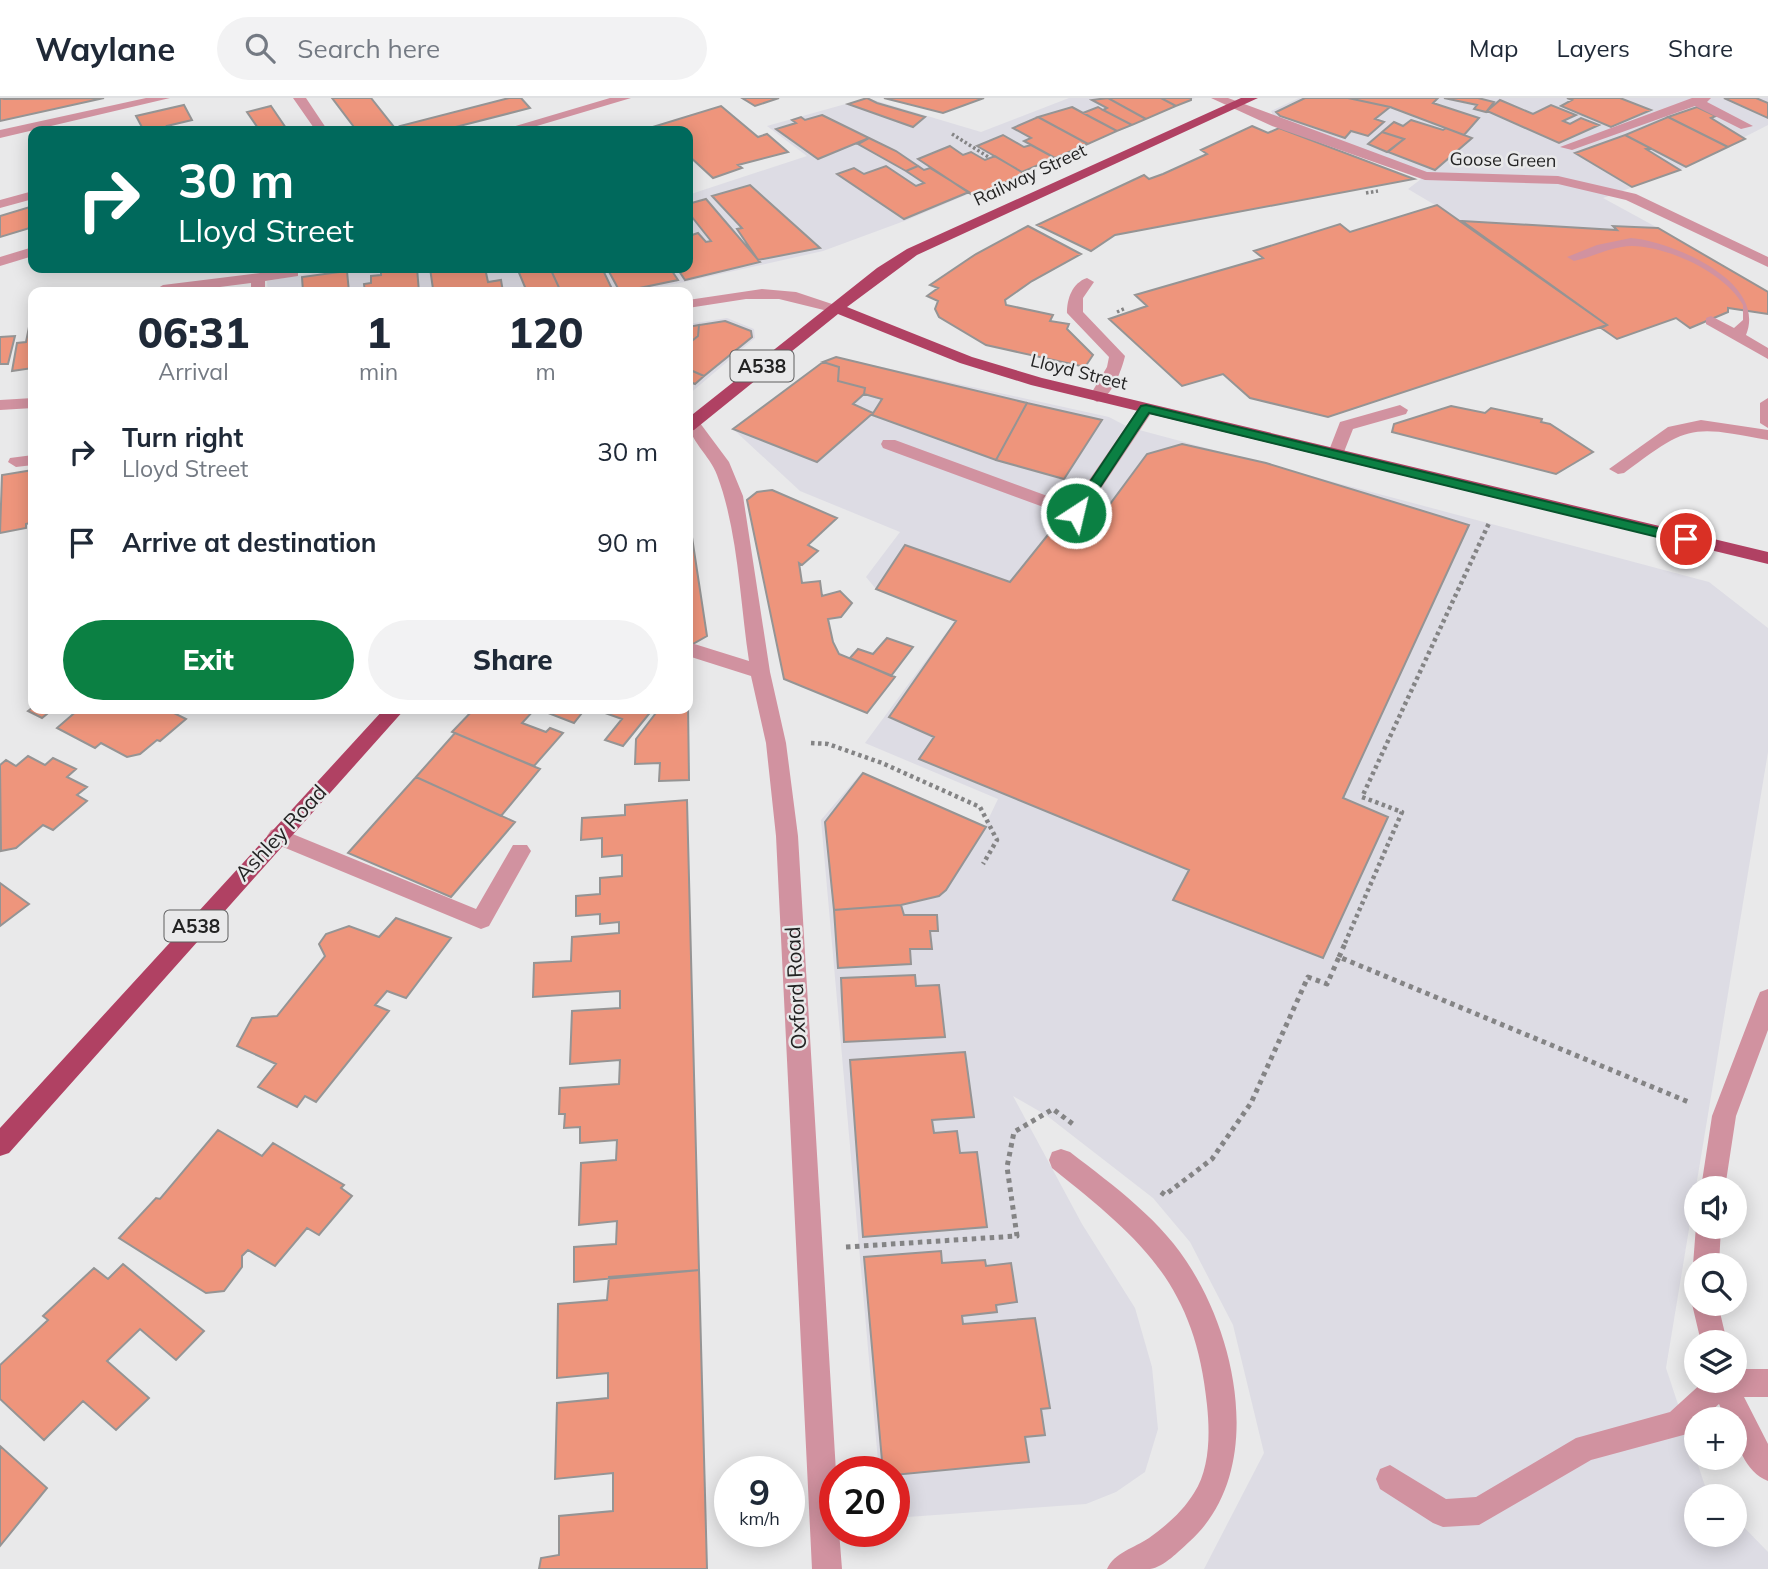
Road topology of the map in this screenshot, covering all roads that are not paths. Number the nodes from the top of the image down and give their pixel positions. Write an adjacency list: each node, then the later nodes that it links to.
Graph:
1 (164, 98): 10 (street)
2 (299, 98): 11 (street)
3 (625, 98): 12 (street)
4 (1217, 98): 8 (street, Goose Green)
5 (1252, 98): 8 (main road, Railway Street)
6 (1650, 98): 9 (street)
7 (1700, 99): 9 (street); 13 (street)
8 (1232, 106): 22 (street, Goose Green); 28 (main road, Railway Street)
9 (1675, 108): 16 (street)
10 (36, 126)
11 (319, 126)
12 (524, 126)
13 (1746, 126)
14 (28, 128): 15 (street)
15 (0, 134)
16 (1567, 147)
17 (28, 196): 18 (street)
18 (0, 204)
19 (28, 253): 21 (street)
20 (1574, 257): 30 (street)
21 (0, 262)
22 (1768, 263)
23 (293, 273): 25 (street)
24 (1087, 282): 32 (street)
25 (258, 285): 26 (street)
26 (220, 287)
27 (693, 303): 28 (street)
28 (836, 308): 32 (main road, Lloyd Street); 38 (main road, A538)
29 (1711, 321): 30 (street)
30 (1736, 336): 31 (street)
31 (1768, 354)
32 (1097, 397): 36 (main road, Lloyd Street)
33 (28, 402): 35 (street)
34 (1768, 403): 39 (street)
35 (0, 405)
36 (1146, 409): 42 (street); 43 (main road, Lloyd Street)
37 (1400, 410): 43 (street)
38 (693, 421)
39 (1768, 423)
40 (693, 429): 47 (street, Oxford Road)
41 (1768, 435): 44 (street)
42 (889, 444)
43 (1336, 453): 45 (main road, Lloyd Street)
44 (1618, 468)
45 (1768, 558)
46 (693, 651): 47 (street)
47 (760, 672): 61 (street, Oxford Road)
48 (390, 714): 49 (main road, Ashley Road / A538)
49 (278, 836): 50 (street); 52 (main road, Ashley Road / A538)
50 (520, 851)
51 (1768, 999): 54 (street)
52 (0, 1145)
53 (1061, 1160): 62 (street)
54 (1715, 1176)
55 (1747, 1383): 56 (street)
56 (1768, 1383)
57 (1710, 1393): 60 (street)
58 (1728, 1393): 59 (street)
59 (1762, 1459)
60 (1390, 1479)
61 (827, 1569)
62 (1122, 1569)

